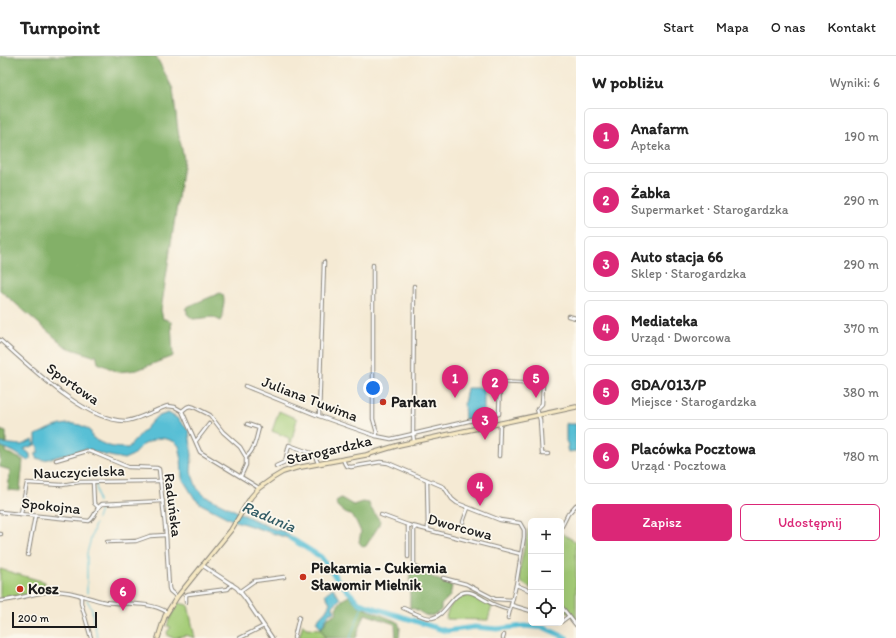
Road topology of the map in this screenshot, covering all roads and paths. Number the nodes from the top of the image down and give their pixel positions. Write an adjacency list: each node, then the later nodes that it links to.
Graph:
1 (324, 262): 11 (street)
2 (373, 265): 16 (street)
3 (414, 286): 15 (street)
4 (568, 316): 5 (street)
5 (576, 318)
6 (0, 340): 9 (street, Sportowa)
7 (246, 386): 11 (street, Juliana Tuwima)
8 (576, 407): 10 (main road, Starogardzka)
9 (182, 411): 17 (street); 21 (street)
10 (538, 415): 12 (main road, Starogardzka); 15 (street, Juliana Tuwima); 19 (street)
11 (319, 416): 16 (street, Juliana Tuwima)
12 (500, 423): 18 (main road, Starogardzka); 20 (street)
13 (209, 424): 17 (street)
14 (248, 424): 21 (street)
15 (413, 433): 16 (street, Juliana Tuwima); 18 (street)
16 (376, 436)
17 (196, 441): 26 (street)
18 (414, 442): 23 (main road, Starogardzka)
19 (548, 454)
20 (499, 456)
21 (246, 457): 26 (street)
22 (57, 459): 29 (street, Raduńska)
23 (343, 459): 24 (main road, Starogardzka); 27 (street, Dworcowa)
24 (318, 463): 25 (street); 30 (main road, Starogardzka)
25 (276, 466)
26 (241, 476): 30 (street)
27 (427, 480): 34 (street, Dworcowa); 43 (street)
28 (93, 482): 29 (street, Nauczycielska); 33 (street); 36 (street, Nauczycielska)
29 (161, 482): 31 (street, Raduńska)
30 (258, 488): 49 (main road, Starogardzka)
31 (163, 502): 33 (street, Spokojna); 44 (street, Raduńska)
32 (576, 505): 40 (street)
33 (98, 507): 38 (street, Spokojna)
34 (468, 508): 39 (street); 46 (street, Dworcowa)
35 (0, 512): 36 (street, Spokojna)
36 (21, 513): 38 (street, Spokojna)
37 (381, 515): 41 (street)
38 (35, 516): 47 (street)
39 (463, 522)
40 (564, 522)
41 (408, 525): 42 (street); 48 (street)
42 (416, 527): 43 (street, Dworcowa); 50 (street, Dworcowa)
43 (428, 530): 46 (street, Dworcowa)
44 (166, 535): 45 (street); 58 (street, Raduńska)
45 (107, 542)
46 (521, 554): 54 (street, Dworcowa)
47 (28, 555)
48 (408, 557)
49 (202, 565): 53 (street); 58 (main road, Starogardzka)
50 (420, 570)
51 (284, 577): 56 (street)
52 (443, 578): 59 (street)
53 (232, 584): 56 (street); 61 (street)
54 (516, 585): 55 (street); 59 (street, Dworcowa)
55 (528, 590)
56 (240, 591): 73 (street)
57 (81, 595): 60 (street); 67 (street); 74 (street)
58 (177, 596): 67 (main road, Starogardzka)
59 (512, 600): 62 (street, Dworcowa)
60 (0, 601)
61 (186, 602)
62 (512, 605): 64 (street, Dworcowa); 65 (street)
63 (403, 608): 64 (street)
64 (510, 610): 70 (street, Dworcowa)
65 (528, 610)
66 (564, 610): 68 (street)
67 (167, 612): 75 (main road, Starogardzka)
68 (569, 616): 71 (street); 72 (street)
69 (299, 617): 78 (street)
70 (508, 618)
71 (564, 620)
72 (576, 625)
73 (264, 626): 76 (street); 77 (street)
74 (91, 638)
75 (158, 638)
76 (240, 638)
77 (272, 638)
78 (294, 638)

